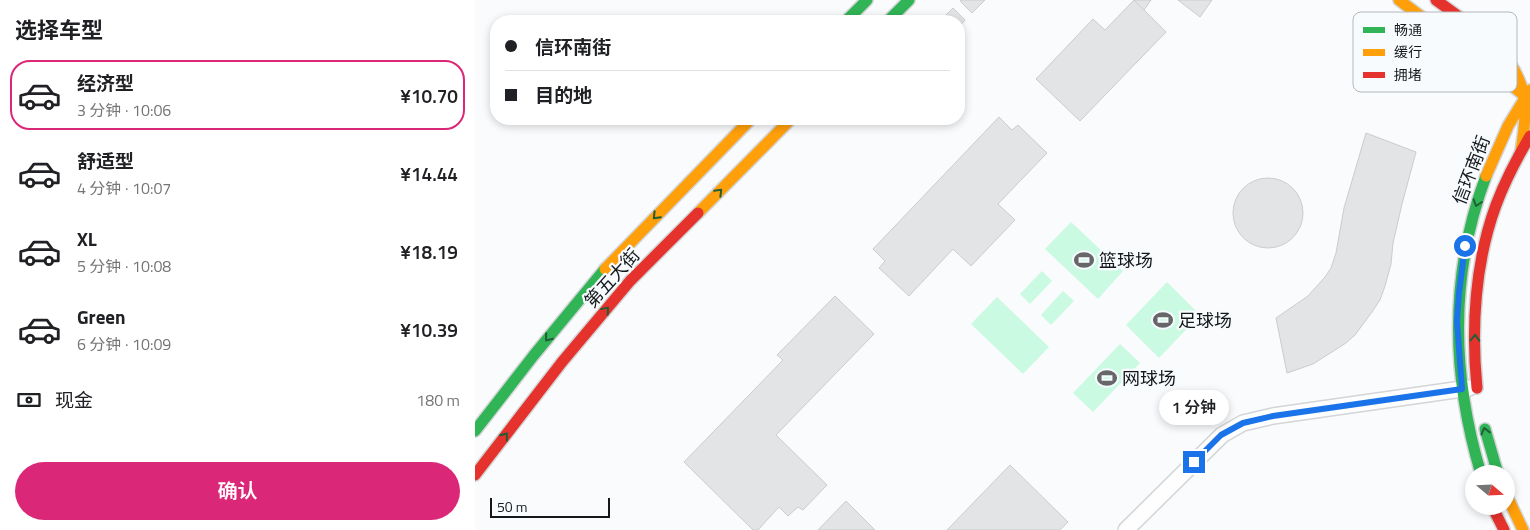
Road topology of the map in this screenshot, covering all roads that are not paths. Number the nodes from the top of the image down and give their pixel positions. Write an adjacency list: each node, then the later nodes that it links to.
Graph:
1 (867, 0): 7 (street)
2 (909, 0): 8 (street)
3 (1399, 0): 5 (street)
4 (1436, 0): 6 (street)
5 (1415, 12)
6 (1453, 12)
7 (852, 15)
8 (894, 15)
9 (1517, 58): 10 (street)
10 (1522, 62)
11 (1517, 71): 13 (street)
12 (1517, 88): 13 (street)
13 (1528, 96): 18 (street, 信环南街); 19 (street)
14 (1506, 108): 18 (street)
15 (745, 125): 23 (street, 第五大街, one-way to 23)
16 (785, 125): 26 (street, 第五大街, one-way to 16)
17 (1530, 136): 19 (street, 信环南街)
18 (1501, 141): 20 (street, 信环南街, one-way to 20)
19 (1521, 154): 20 (street, 信环南街, one-way to 19)
20 (1469, 388): 21 (street); 24 (street); 29 (street)
21 (1479, 402)
22 (1482, 418): 25 (street, one-way to 22)
23 (475, 431)
24 (1479, 465)
25 (1495, 465)
26 (475, 475)
27 (1515, 513): 31 (street)
28 (1496, 515): 30 (street)
29 (1126, 530)
30 (1504, 530)
31 (1523, 530)

